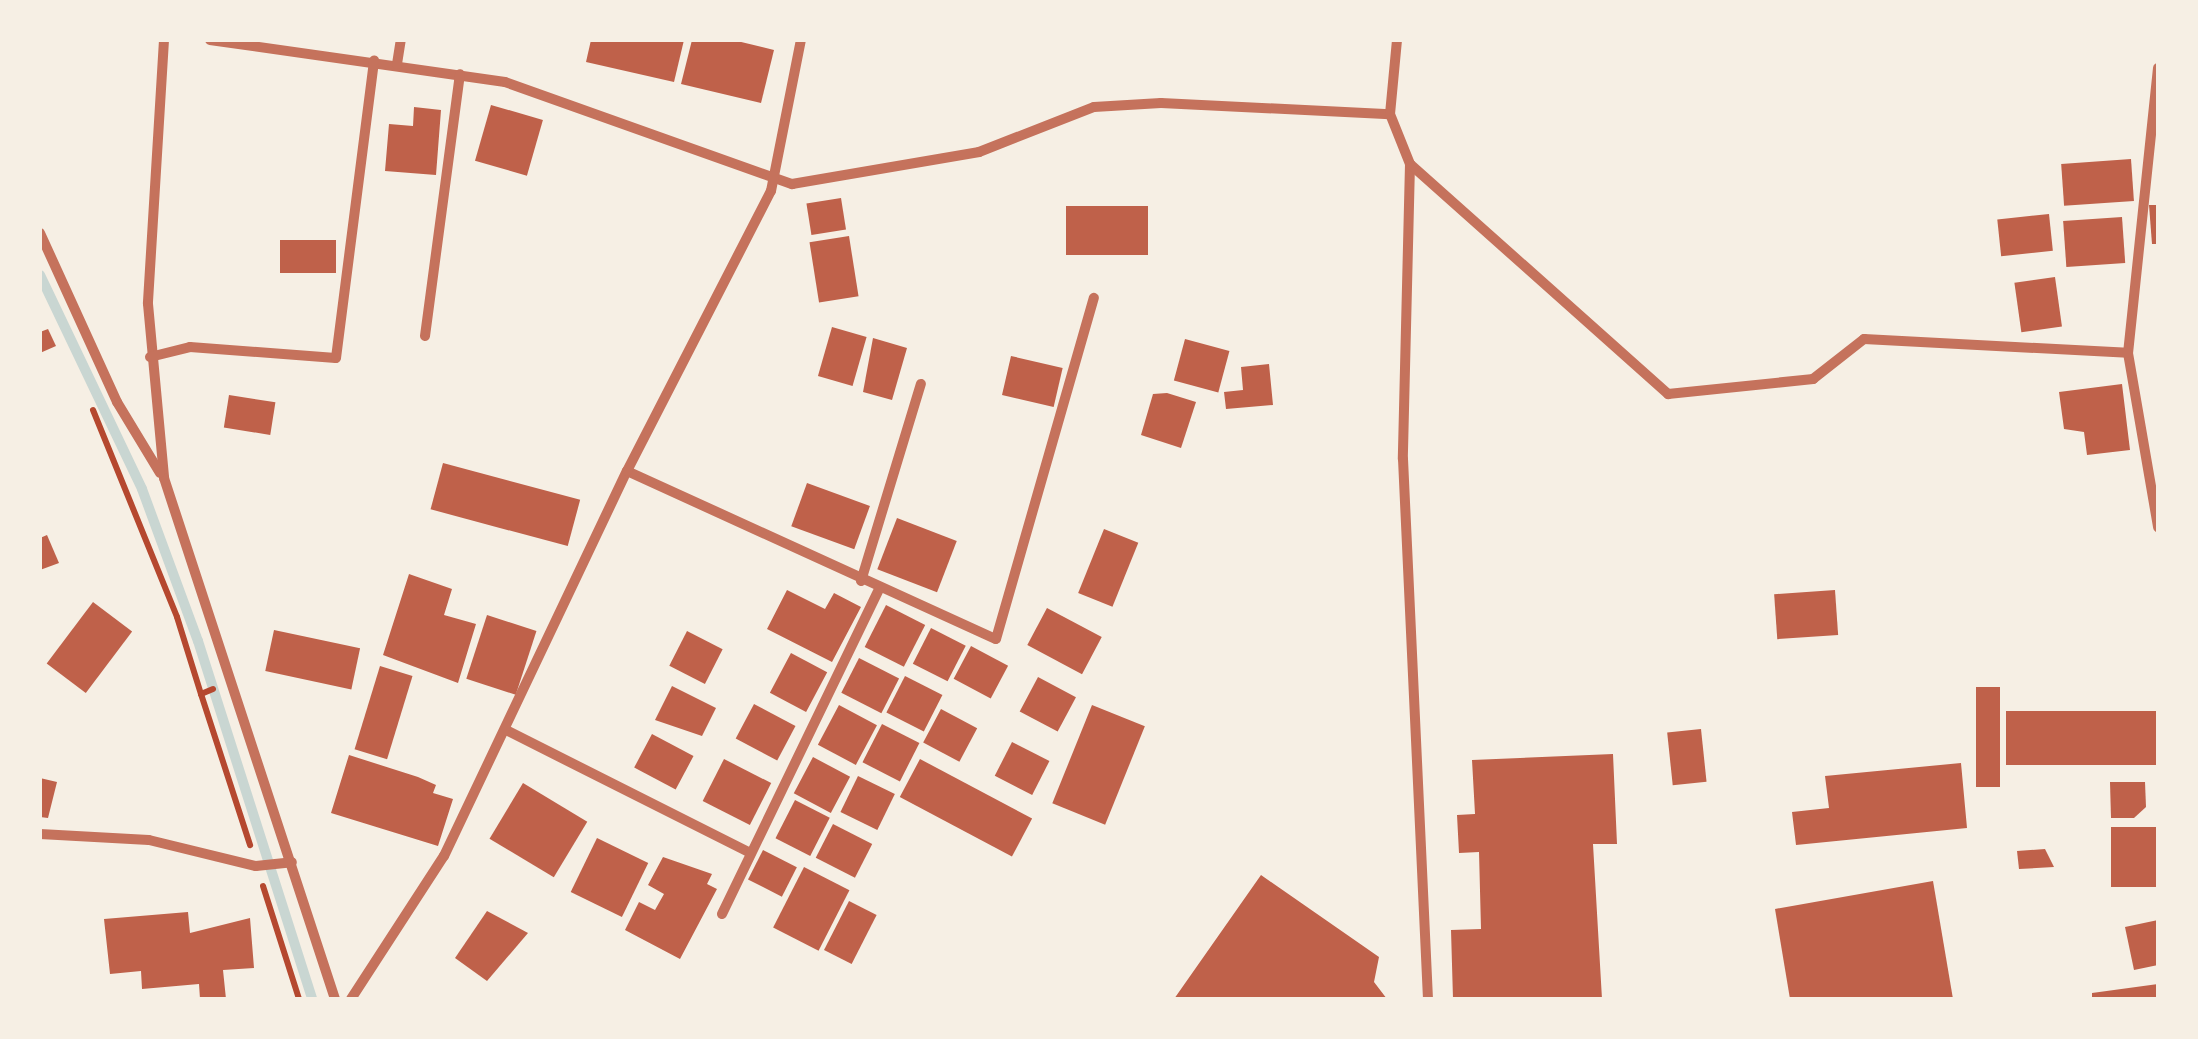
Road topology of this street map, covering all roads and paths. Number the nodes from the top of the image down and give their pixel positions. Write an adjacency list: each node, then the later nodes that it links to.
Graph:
1 (164, 40): 17 (street)
2 (210, 40): 6 (street)
3 (401, 40): 7 (street)
4 (801, 40): 12 (street)
5 (1398, 40): 10 (street)
6 (374, 60): 7 (street); 17 (street)
7 (396, 64): 9 (street)
8 (2158, 70): 16 (street)
9 (460, 74): 12 (street); 15 (street)
10 (1390, 114): 11 (street); 12 (street)
11 (1410, 164): 16 (street); 34 (street)
12 (775, 175): 20 (street)
13 (40, 233): 21 (street)
14 (1094, 298): 25 (street)
15 (425, 336)
16 (2128, 354): 22 (street)
17 (150, 357): 21 (street)
18 (921, 384): 24 (street)
19 (89, 402): 26 (path)
20 (627, 472): 24 (street); 27 (street)
21 (164, 478): 30 (street)
22 (2155, 479): 23 (street)
23 (2158, 527)
24 (861, 580): 25 (street)
25 (880, 589): 29 (street)
26 (201, 694)
27 (506, 730): 29 (street); 33 (street)
28 (40, 834): 30 (street)
29 (752, 853): 31 (street)
30 (292, 862): 32 (street)
31 (722, 914)
32 (335, 999)
33 (351, 999)
34 (1428, 999)

